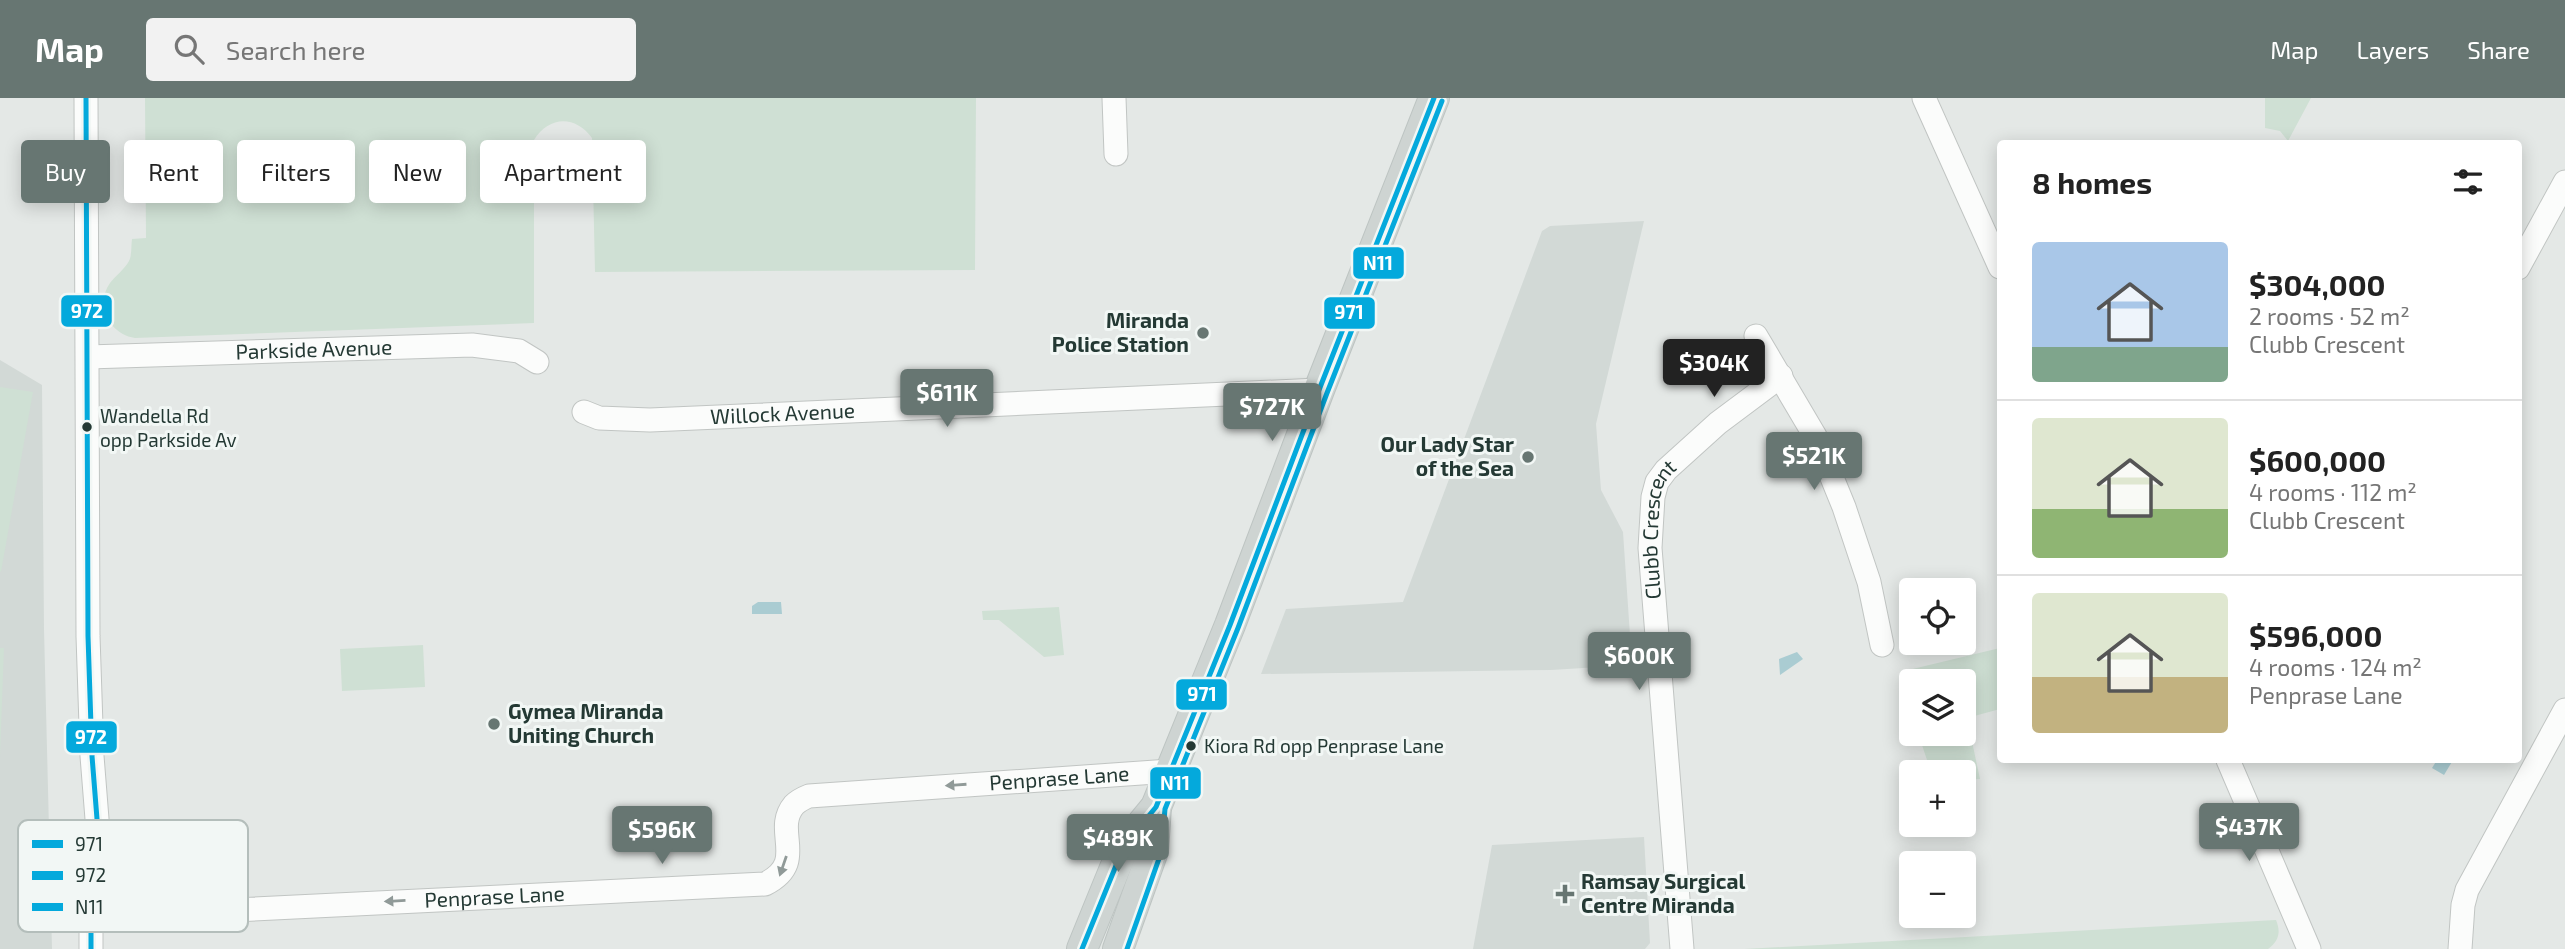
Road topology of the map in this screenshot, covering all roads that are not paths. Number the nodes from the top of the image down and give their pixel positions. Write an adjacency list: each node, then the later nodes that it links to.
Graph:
1 (86, 98): 10 (street)
2 (1114, 98): 5 (street)
3 (1434, 98): 13 (main road)
4 (1924, 98): 7 (street)
5 (1116, 154)
6 (2565, 182): 8 (street)
7 (1997, 260)
8 (2522, 261)
9 (1756, 336): 12 (street)
10 (88, 357): 11 (street, Parkside Avenue); 20 (street)
11 (537, 362)
12 (1781, 376): 15 (street); 24 (street, Clubb Crescent)
13 (1319, 390): 14 (street, Willock Avenue); 18 (main road)
14 (584, 412)
15 (1882, 645)
16 (2565, 709): 26 (street)
17 (2237, 764): 25 (street)
18 (1170, 771): 19 (main road); 21 (street, Penprase Lane, one-way to 21)
19 (1156, 807): 22 (main road); 23 (main road)
20 (97, 820)
21 (248, 909)
22 (1082, 949)
23 (1118, 949)
24 (1682, 949)
25 (2309, 949)
26 (2460, 949)

